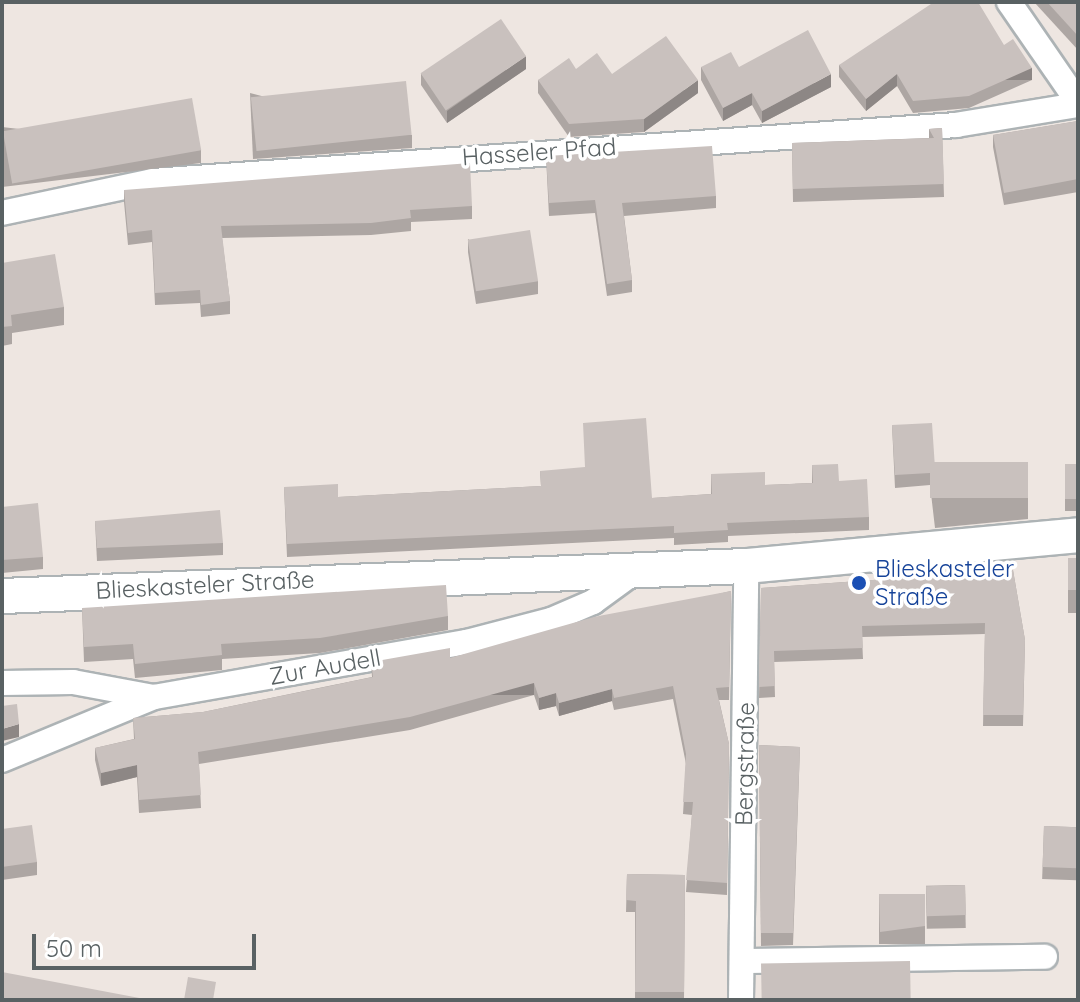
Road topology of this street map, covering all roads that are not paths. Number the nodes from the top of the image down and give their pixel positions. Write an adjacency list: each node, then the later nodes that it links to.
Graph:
1 (1009, 2): 2 (street)
2 (1078, 104): 3 (street, Hasseler Pfad)
3 (2, 213)
4 (1078, 535): 6 (main road, Blieskasteler Straße)
5 (643, 566): 6 (main road, Blieskasteler Straße); 7 (main road, Blieskasteler Straße); 9 (street, Zur Audell)
6 (746, 566): 12 (street, Bergstraße)
7 (2, 596)
8 (2, 683): 9 (street)
9 (154, 697): 10 (street, Zur Audell)
10 (2, 760)
11 (1045, 957): 12 (street)
12 (743, 961): 13 (street, Bergstraße)
13 (741, 1000)

